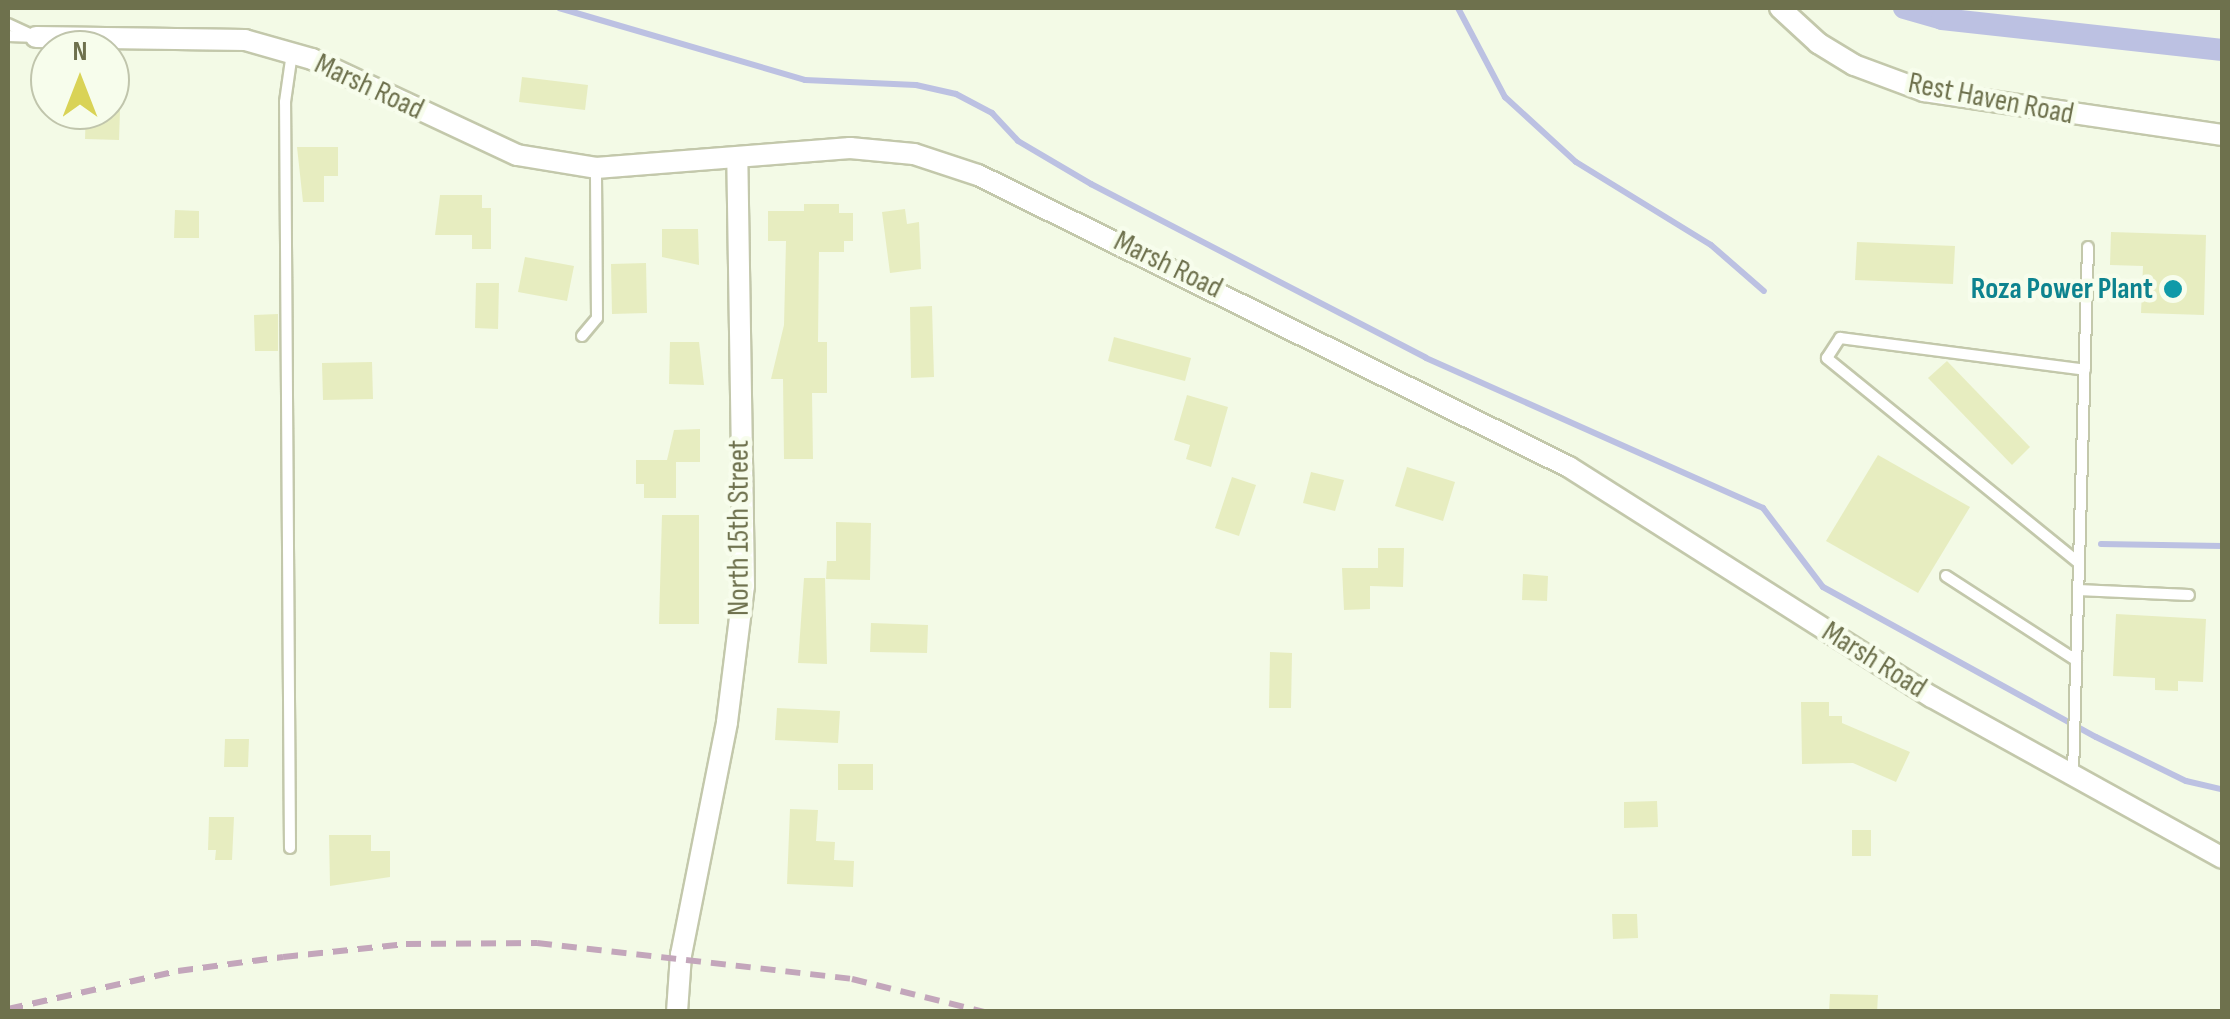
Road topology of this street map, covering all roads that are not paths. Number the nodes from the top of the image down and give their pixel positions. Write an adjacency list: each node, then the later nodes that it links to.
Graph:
1 (1780, 8): 4 (street, Rest Haven Road)
2 (130, 38): 3 (street, Marsh Road)
3 (292, 54): 6 (street, Marsh Road); 16 (lane)
4 (2222, 135)
5 (737, 158): 6 (street, Marsh Road); 15 (street, Marsh Road); 18 (street, North 15th Street)
6 (596, 168): 8 (lane)
7 (2088, 247): 9 (lane)
8 (582, 336)
9 (2084, 370): 10 (lane); 10 (lane)
10 (2079, 563): 12 (lane)
11 (1946, 576): 14 (lane)
12 (2078, 590): 13 (lane); 14 (lane)
13 (2189, 596)
14 (2076, 660): 15 (lane)
15 (2073, 775): 17 (street, Marsh Road)
16 (290, 848)
17 (2216, 854)
18 (677, 1012)

